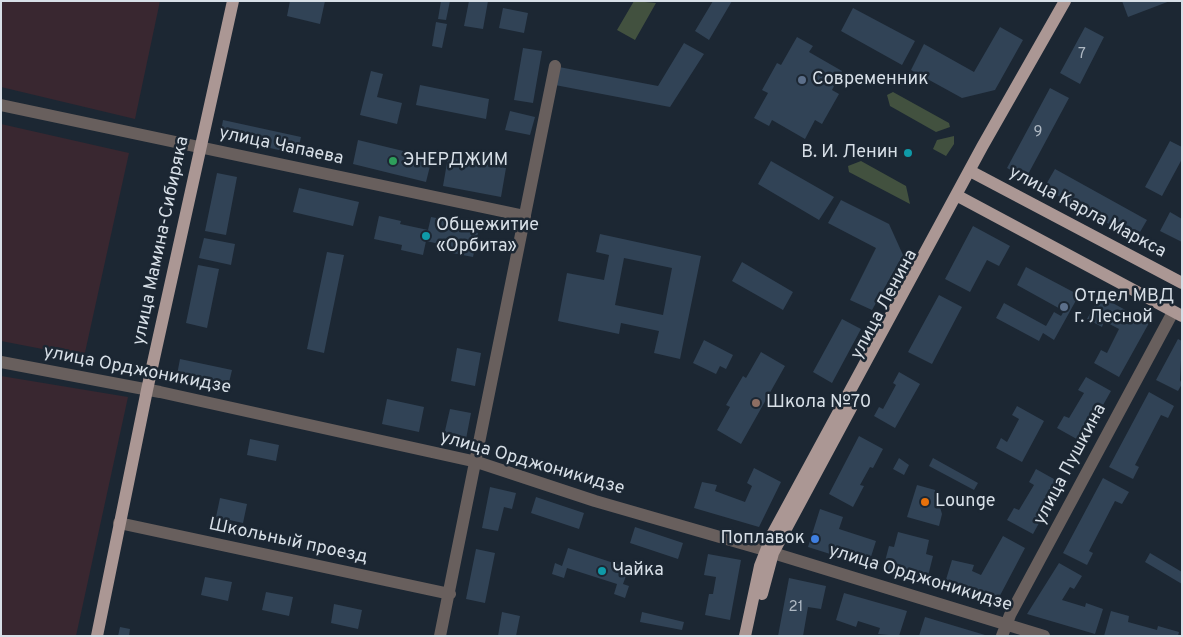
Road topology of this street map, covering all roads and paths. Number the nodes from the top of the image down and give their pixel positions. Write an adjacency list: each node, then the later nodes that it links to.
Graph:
1 (233, 1): 6 (main road, улица Мамина-Сибиряка)
2 (1065, 1): 7 (main road)
3 (1074, 1): 7 (main road, улица Ленина)
4 (555, 66): 9 (street)
5 (1, 105): 6 (street, улица Чапаева)
6 (200, 148): 9 (street, улица Чапаева); 13 (main road, улица Мамина-Сибиряка)
7 (973, 172): 8 (main road, улица Ленина); 10 (main road, улица Карла Маркса)
8 (959, 197): 11 (main road); 16 (main road, улица Ленина)
9 (525, 216): 14 (street)
10 (1182, 283)
11 (1177, 314): 18 (street, улица Пушкина)
12 (1, 362): 13 (street, улица Орджоникидзе)
13 (147, 390): 14 (street, улица Орджоникидзе); 15 (main road, улица Мамина-Сибиряка)
14 (477, 462): 16 (street, улица Орджоникидзе); 17 (street)
15 (119, 523): 17 (street, Школьный проезд); 19 (main road, улица Мамина-Сибиряка)
16 (769, 551): 18 (street, улица Орджоникидзе); 21 (main road); 22 (main road, улица Ленина)
17 (450, 594): 20 (street)
18 (1005, 623): 23 (street, улица Пушкина); 24 (street, улица Орджоникидзе)
19 (97, 636)
20 (440, 636)
21 (745, 636)
22 (752, 636)
23 (1002, 636)
24 (1044, 636)

